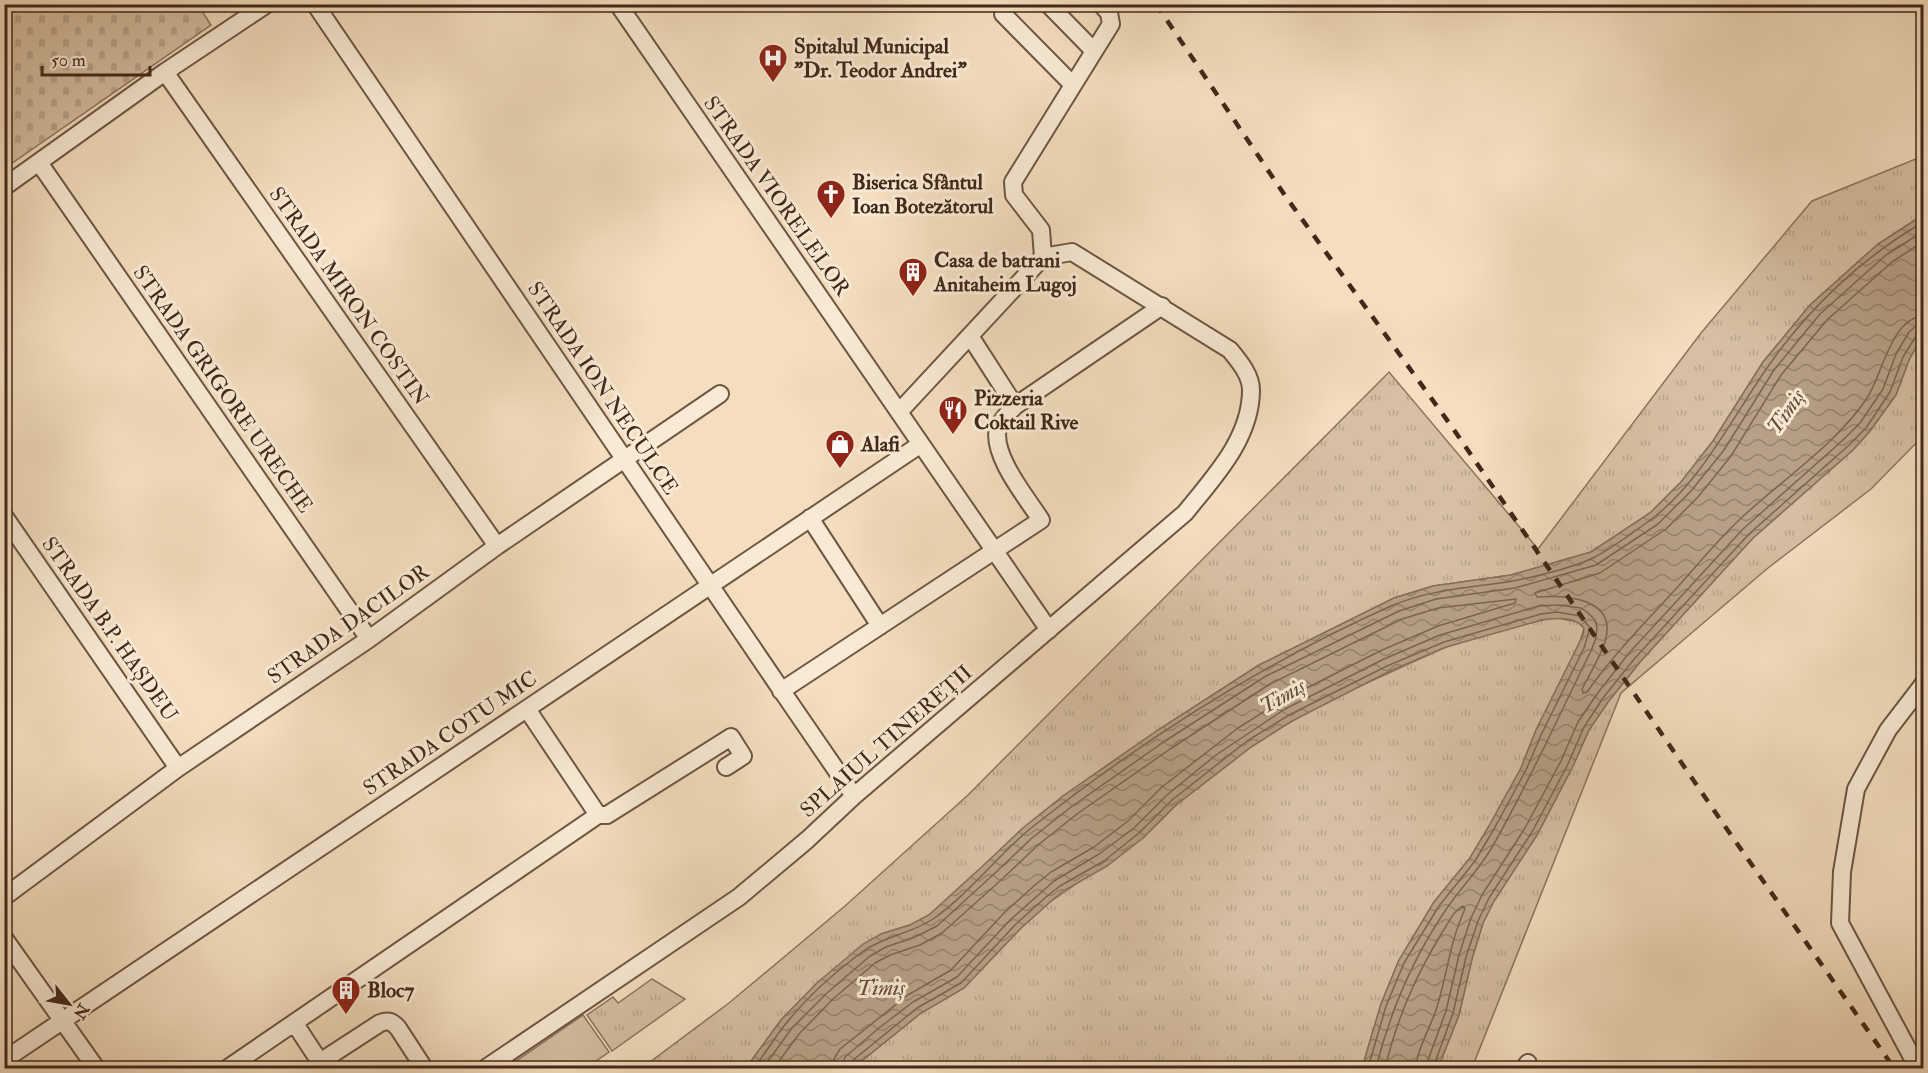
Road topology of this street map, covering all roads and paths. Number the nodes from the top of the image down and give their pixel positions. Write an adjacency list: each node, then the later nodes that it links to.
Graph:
1 (267, 4): 8 (street)
2 (315, 4): 19 (street, STRADA ION NECULCE)
3 (618, 4): 17 (street, STRADA VIORELELOR)
4 (1048, 4): 7 (street)
5 (1101, 4): 7 (street)
6 (1003, 14): 9 (street)
7 (1094, 51): 9 (street)
8 (165, 72): 10 (street); 22 (street, STRADA MIRON COSTIN)
9 (1073, 85): 12 (street)
10 (40, 164): 11 (street); 27 (street, STRADA GRIGORE URECHE)
11 (4, 188)
12 (1043, 256): 13 (street); 14 (street)
13 (1162, 306): 16 (street); 26 (street, SPLAIUL TINEREȚII)
14 (970, 336): 16 (street); 17 (street)
15 (720, 394): 19 (street, STRADA DACILOR)
16 (1015, 405): 23 (street)
17 (899, 412): 18 (street, STRADA VIORELELOR)
18 (921, 444): 21 (street, STRADA COTU MIC); 23 (street, STRADA VIORELELOR)
19 (625, 459): 22 (street, STRADA DACILOR); 24 (street, STRADA ION NECULCE)
20 (4, 516): 32 (street, STRADA B.P. HAȘDEU)
21 (810, 518): 24 (street, STRADA COTU MIC); 25 (street)
22 (497, 546): 27 (street, STRADA DACILOR)
23 (994, 551): 25 (street); 26 (street, STRADA VIORELELOR)
24 (709, 586): 29 (street, STRADA ION NECULCE); 30 (street, STRADA COTU MIC)
25 (880, 626): 29 (street)
26 (1049, 630): 33 (street, SPLAIUL TINEREȚII)
27 (369, 639): 32 (street, STRADA DACILOR)
28 (1923, 683): 45 (street)
29 (781, 691): 33 (street, STRADA ION NECULCE)
30 (527, 709): 34 (street); 37 (street, STRADA COTU MIC)
31 (726, 767): 34 (street)
32 (178, 768): 35 (street, STRADA DACILOR)
33 (854, 796): 44 (street, SPLAIUL TINEREȚII)
34 (598, 815): 38 (street)
35 (4, 897)
36 (4, 938): 37 (street)
37 (63, 1021): 39 (street, STRADA COTU MIC); 41 (street)
38 (295, 1024): 40 (street); 42 (street)
39 (4, 1060)
40 (322, 1065): 43 (street)
41 (96, 1068)
42 (228, 1068)
43 (424, 1068)
44 (486, 1068)
45 (1918, 1068)

